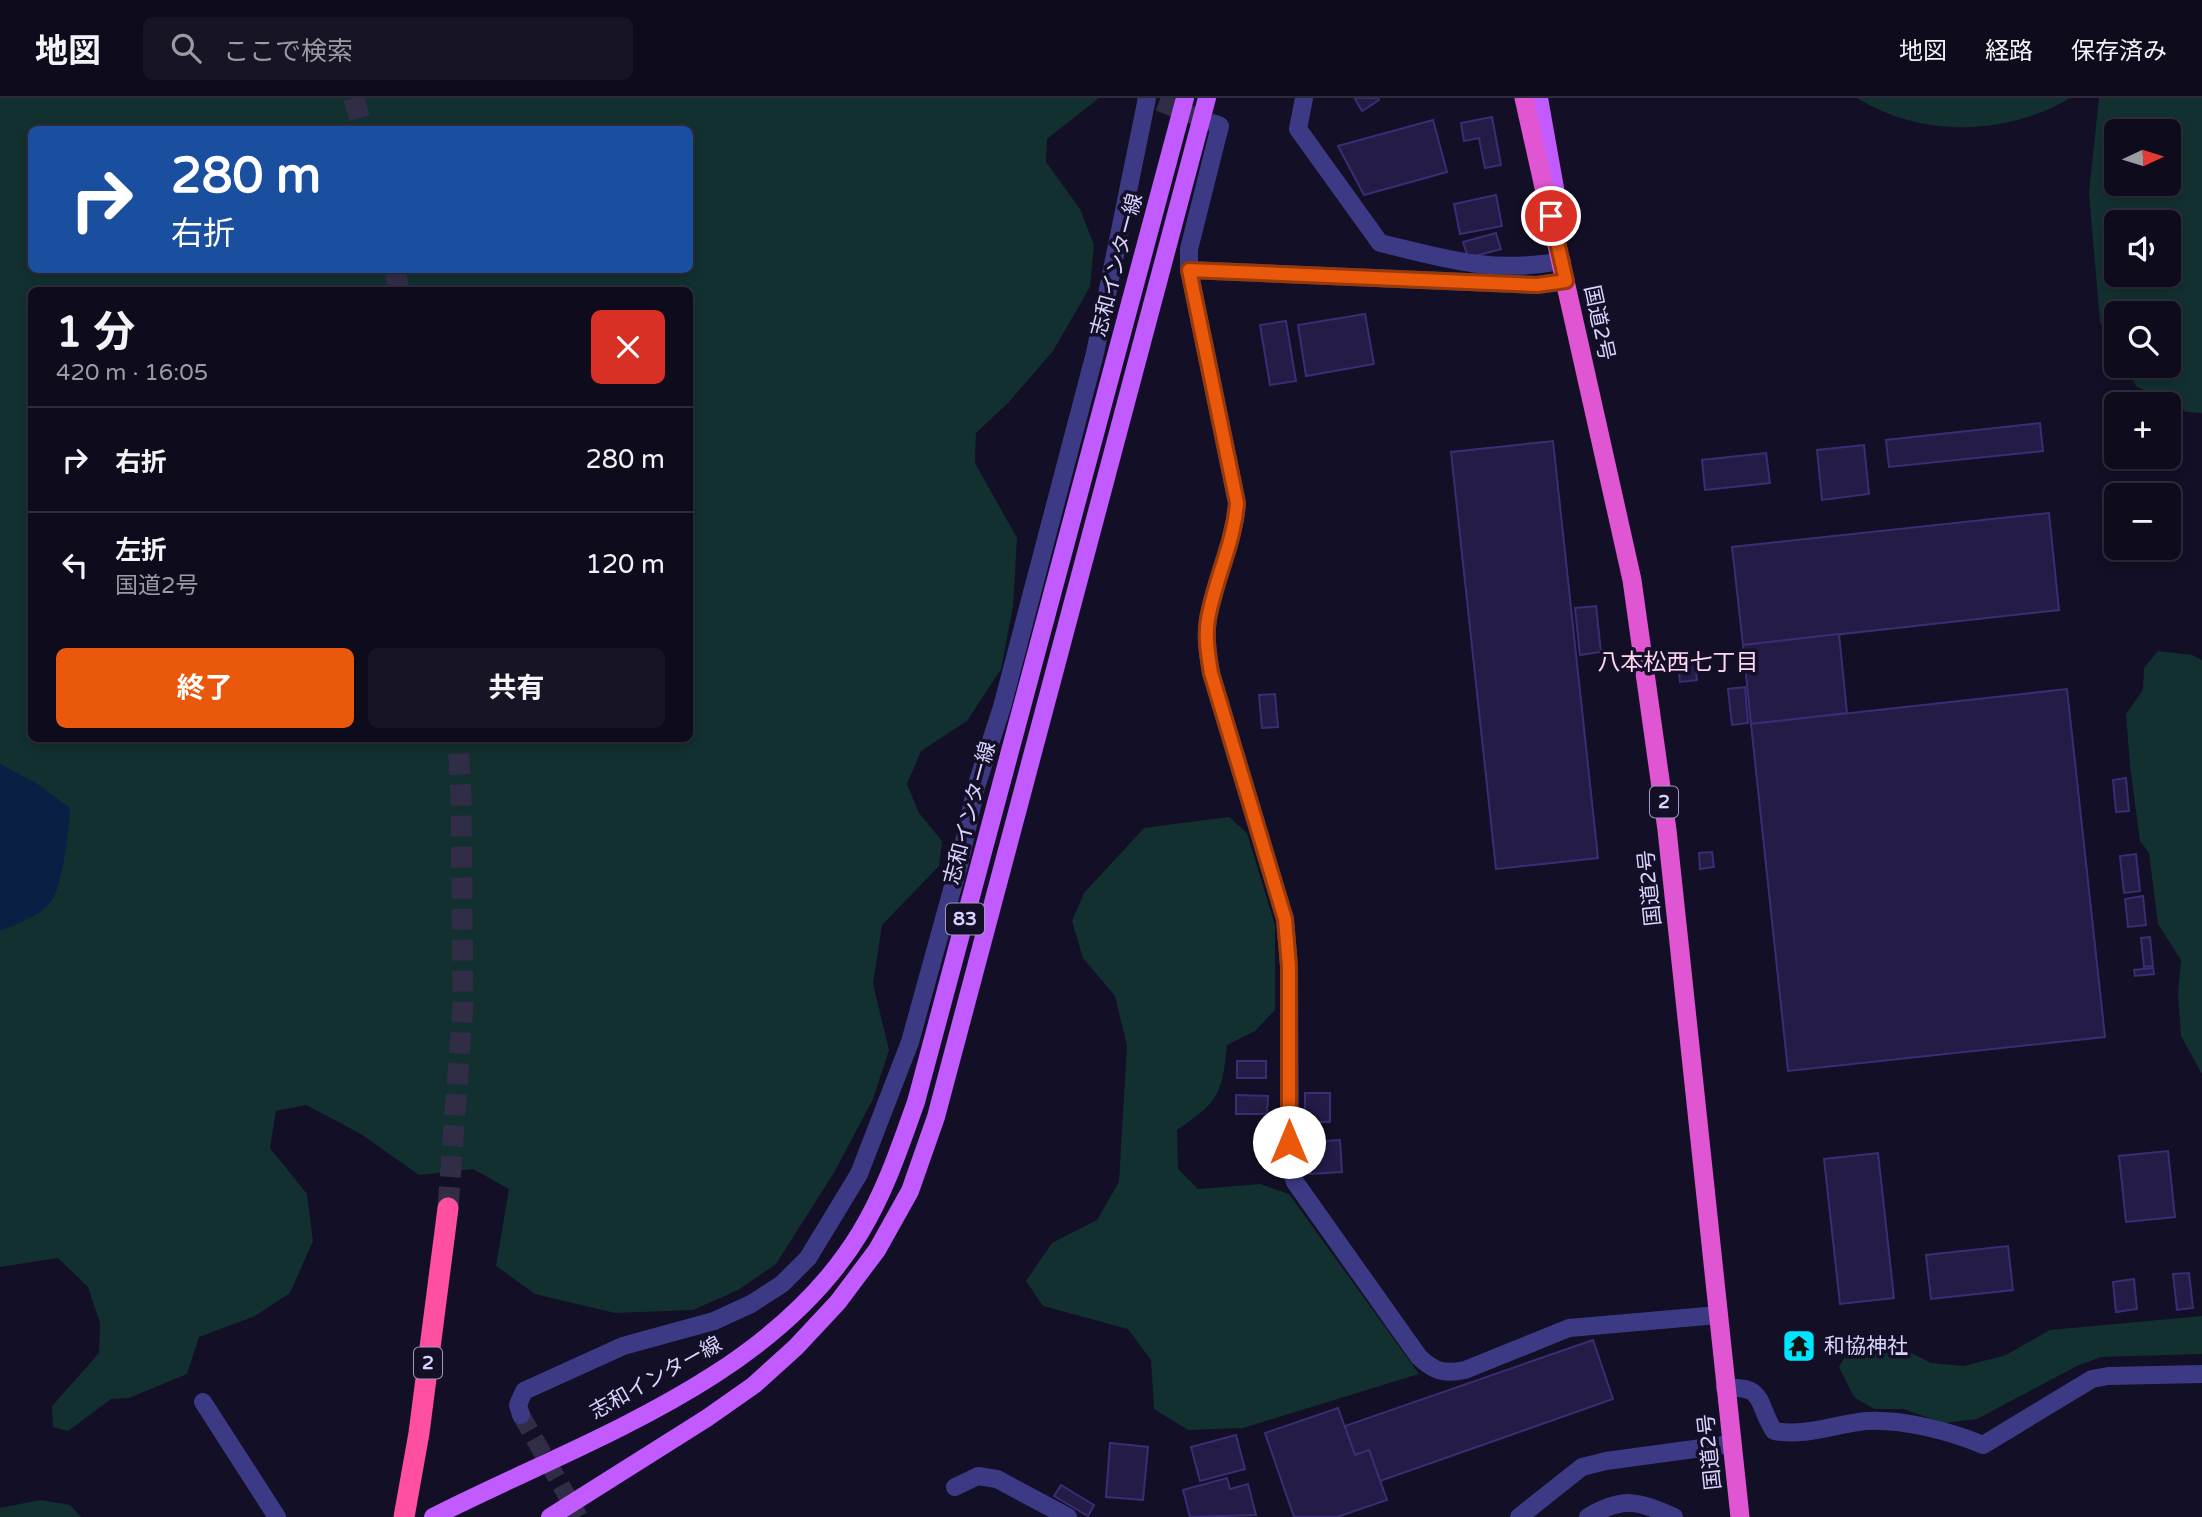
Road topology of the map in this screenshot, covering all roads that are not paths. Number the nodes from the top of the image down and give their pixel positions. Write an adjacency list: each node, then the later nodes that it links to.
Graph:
1 (1185, 98): 22 (main road, 志和インター線 / 83)
2 (1207, 98): 23 (main road, 志和インター線 / 83)
3 (1304, 98): 8 (street)
4 (1524, 98): 8 (highway, 国道2号 / 2)
5 (1539, 98): 11 (main road)
6 (1152, 99): 17 (street)
7 (1216, 124): 9 (street)
8 (1562, 261): 10 (highway, 国道2号 / 2)
9 (1189, 270): 10 (street); 13 (street)
10 (1566, 281): 11 (highway, 国道2号 / 2)
11 (1579, 341): 13 (highway, 国道2号 / 2)
12 (448, 1208): 21 (highway, 2)
13 (1718, 1315): 15 (highway, 国道2号 / 2)
14 (2202, 1374): 15 (street)
15 (1725, 1388): 18 (highway, 国道2号 / 2)
16 (203, 1402): 20 (street)
17 (521, 1415)
18 (1731, 1444): 25 (street); 28 (highway, 国道2号 / 2)
19 (955, 1487): 24 (street)
20 (277, 1517)
21 (404, 1517)
22 (434, 1517)
23 (550, 1517)
24 (1069, 1517)
25 (1519, 1517)
26 (1588, 1517): 27 (street)
27 (1674, 1517)
28 (1740, 1517)

